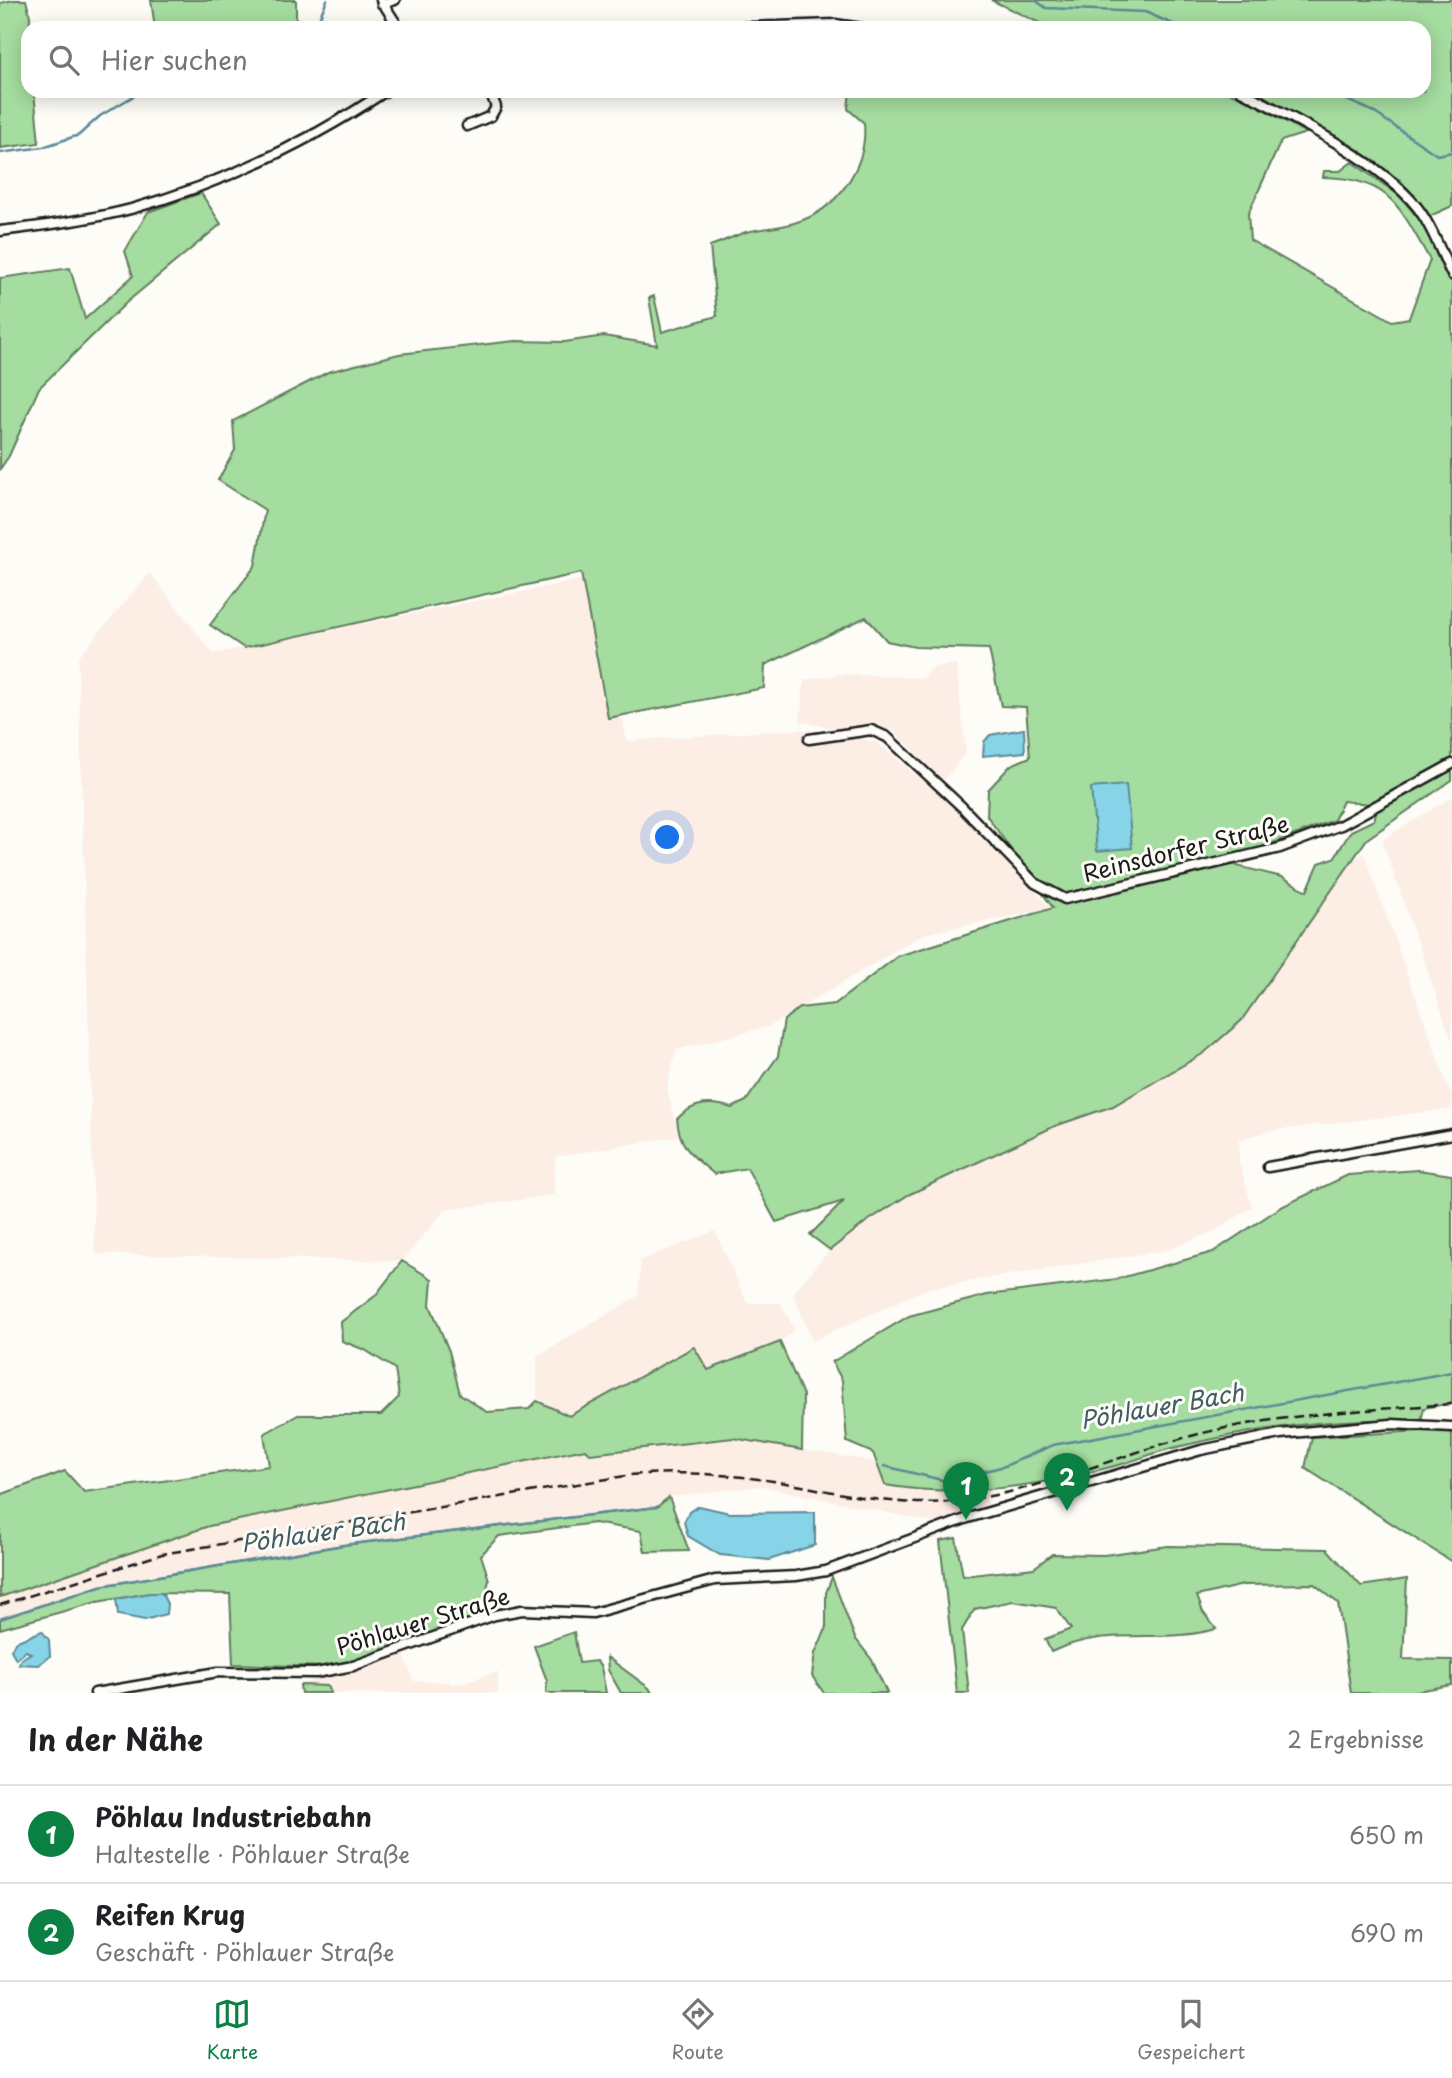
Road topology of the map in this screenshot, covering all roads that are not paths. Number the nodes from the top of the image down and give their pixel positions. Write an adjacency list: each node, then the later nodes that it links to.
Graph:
1 (395, 0): 2 (street)
2 (382, 2): 3 (street)
3 (394, 21)
4 (376, 98): 8 (street)
5 (493, 98): 7 (street)
6 (1253, 98): 9 (street)
7 (467, 126)
8 (0, 231)
9 (1452, 275)
10 (810, 739): 11 (street, Reinsdorfer Straße)
11 (1452, 764)
12 (1452, 1133): 13 (street)
13 (1268, 1167)
14 (1452, 1427): 15 (street, Pöhlauer Straße)
15 (96, 1693)

